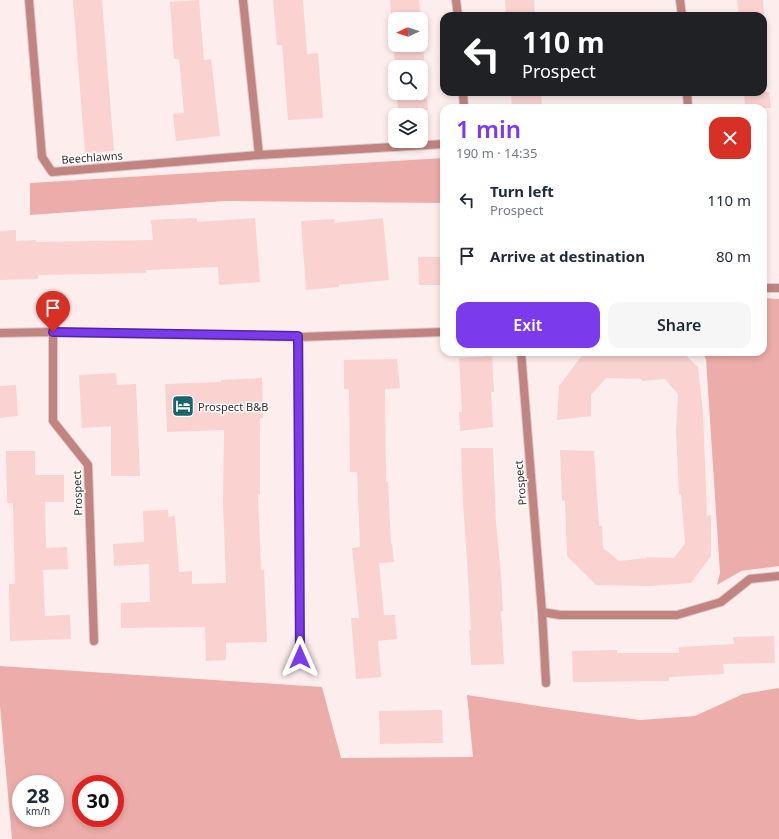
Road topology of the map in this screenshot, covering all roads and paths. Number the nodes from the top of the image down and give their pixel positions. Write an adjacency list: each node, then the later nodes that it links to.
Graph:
1 (29, 0): 8 (street, Beechlawns)
2 (243, 0): 8 (street)
3 (456, 0): 5 (street)
4 (680, 0): 6 (street)
5 (458, 12)
6 (682, 12)
7 (440, 144): 8 (street, Beechlawns)
8 (259, 155)
9 (767, 288): 10 (street)
10 (779, 288)
11 (53, 332): 13 (street); 14 (street); 18 (street, Prospect)
12 (440, 332): 14 (street)
13 (0, 333)
14 (298, 336): 19 (street)
15 (521, 356): 17 (street, Prospect)
16 (779, 576): 17 (street)
17 (542, 612): 20 (street, Prospect)
18 (94, 641)
19 (300, 657)
20 (546, 683)

